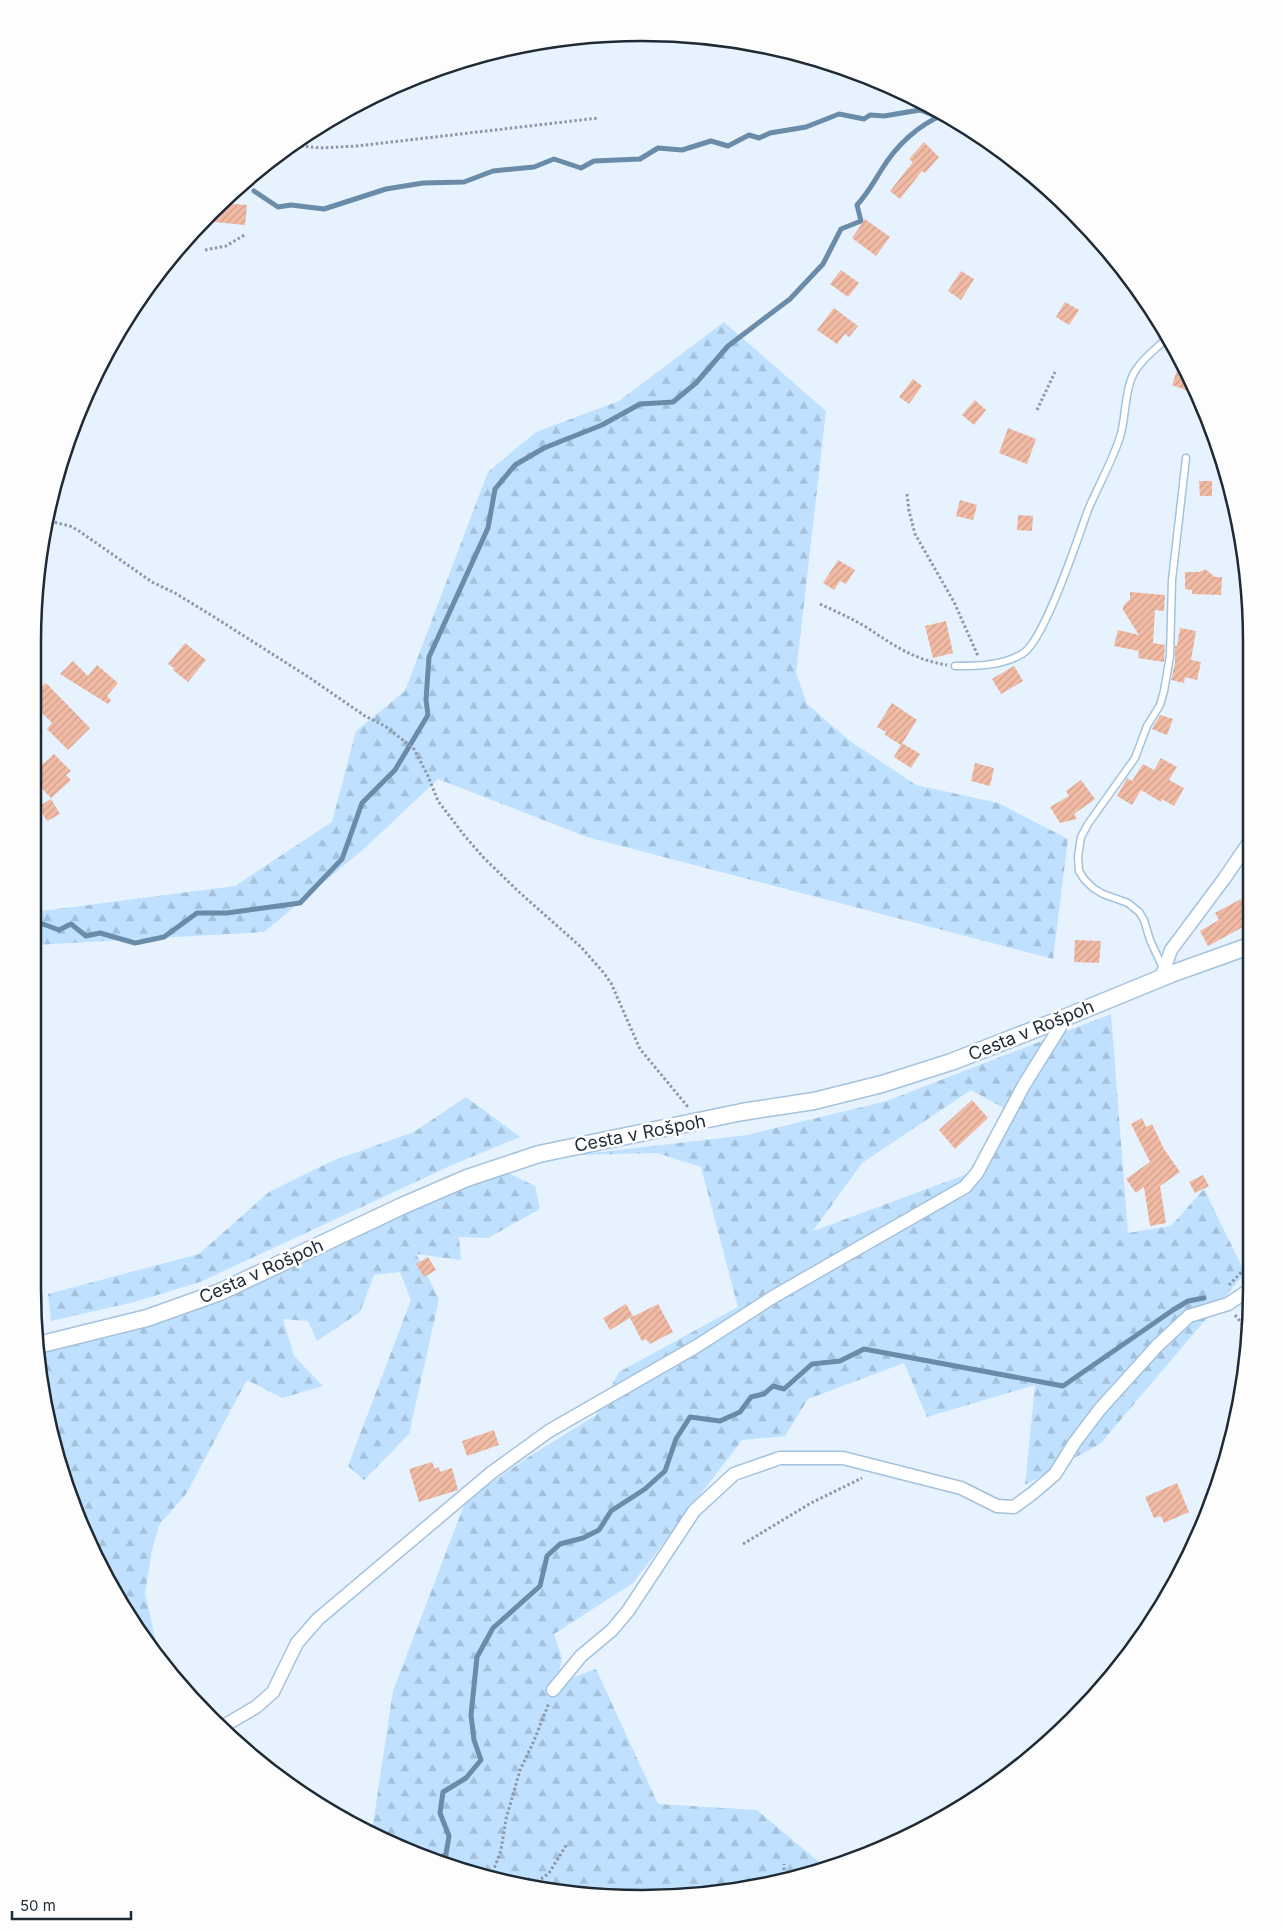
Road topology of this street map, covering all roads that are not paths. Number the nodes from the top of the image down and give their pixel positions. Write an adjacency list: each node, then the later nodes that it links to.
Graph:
1 (1162, 342): 3 (lane)
2 (1186, 458): 6 (lane)
3 (955, 666)
4 (1243, 851): 6 (street)
5 (1243, 948): 6 (street, Cesta v Rošpoh)
6 (1162, 973): 7 (street, Cesta v Rošpoh)
7 (1059, 1020): 9 (street, Cesta v Rošpoh); 11 (street)
8 (1243, 1294): 10 (street)
9 (44, 1343)
10 (553, 1690)
11 (227, 1724)

